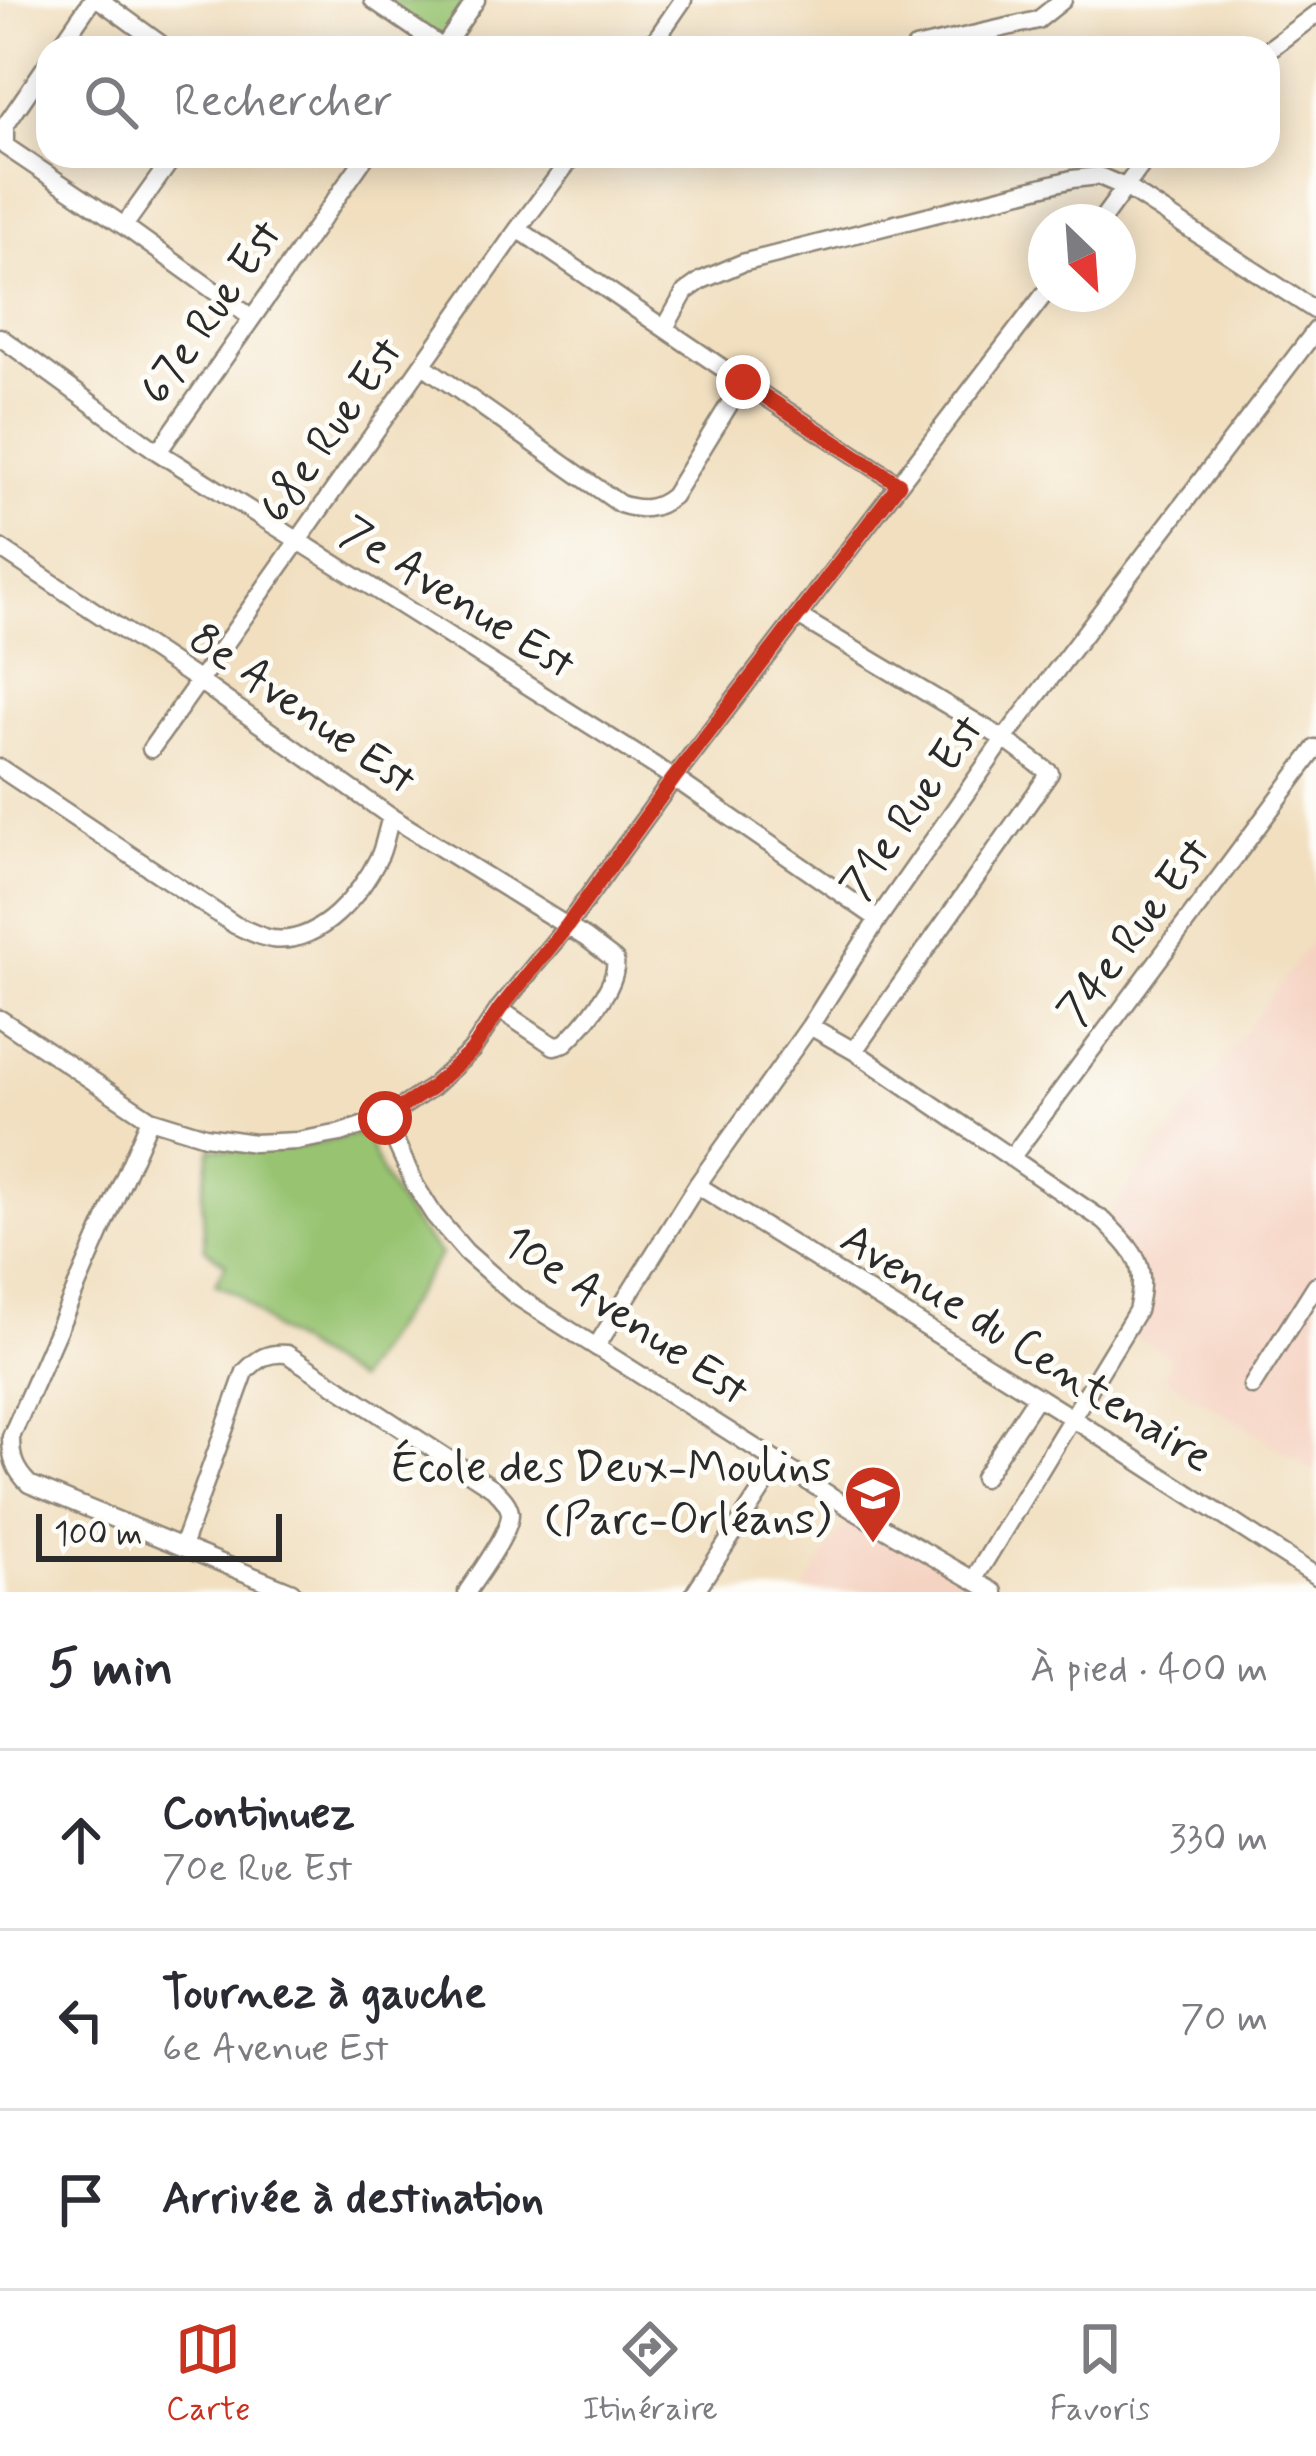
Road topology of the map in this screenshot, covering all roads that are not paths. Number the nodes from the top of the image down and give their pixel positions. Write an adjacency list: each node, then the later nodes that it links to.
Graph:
1 (96, 0): 7 (street); 8 (street)
2 (373, 0): 9 (street)
3 (476, 0): 10 (street)
4 (683, 0): 11 (street)
5 (1064, 0): 12 (street)
6 (1316, 14): 13 (street)
7 (68, 36)
8 (148, 36)
9 (426, 36)
10 (451, 36)
11 (658, 36)
12 (967, 36)
13 (1280, 41)
14 (36, 81): 15 (street)
15 (36, 167)
16 (38, 168): 23 (street)
17 (165, 168): 23 (street)
18 (358, 168): 27 (street, 67e Rue Est)
19 (564, 168): 24 (street, 68e Rue Est)
20 (1140, 168): 21 (street)
21 (1127, 188): 22 (street); 25 (street); 28 (street)
22 (1114, 204)
23 (124, 226): 27 (street)
24 (518, 229): 28 (street); 31 (street, 68e Rue Est)
25 (1316, 311)
26 (1031, 312): 34 (street)
27 (252, 318): 33 (street, 67e Rue Est)
28 (665, 328): 32 (street)
29 (1316, 330): 39 (street, 71e Rue Est)
30 (0, 337): 33 (street, 7e Avenue Est)
31 (423, 365): 32 (street); 35 (street, 68e Rue Est)
32 (743, 382): 34 (street)
33 (158, 452): 35 (street, 7e Avenue Est)
34 (899, 484): 37 (street)
35 (298, 542): 38 (street, 68e Rue Est); 43 (street, 7e Avenue Est)
36 (0, 548): 38 (street, 8e Avenue Est)
37 (798, 616): 39 (street); 43 (street)
38 (199, 682): 41 (street, 68e Rue Est); 44 (street, 8e Avenue Est)
39 (1004, 739): 45 (street, 71e Rue Est); 50 (street, 71e Rue Est)
40 (1316, 748): 53 (street, 74e Rue Est)
41 (151, 749)
42 (0, 768): 44 (street)
43 (674, 778): 45 (street, 7e Avenue Est); 46 (street)
44 (391, 817): 46 (street, 8e Avenue Est)
45 (878, 919): 49 (street, 71e Rue Est)
46 (567, 926): 47 (street); 47 (street, 8e Avenue Est)
47 (500, 1009): 51 (street)
48 (0, 1019): 52 (street)
49 (810, 1026): 50 (street); 54 (street, 71e Rue Est)
50 (854, 1052): 53 (street)
51 (385, 1118): 52 (street); 56 (street, 10e Avenue Est)
52 (150, 1119): 62 (street)
53 (1011, 1158): 59 (street)
54 (697, 1185): 56 (street, 71e Rue Est); 58 (street, Avenue du Centenaire)
55 (1316, 1285): 57 (street)
56 (596, 1347): 60 (street, 10e Avenue Est)
57 (1252, 1386)
58 (1037, 1396): 59 (street, Avenue du Centenaire); 61 (street)
59 (1072, 1418): 63 (street, Avenue du Centenaire); 64 (street)
60 (779, 1463): 64 (street, 10e Avenue Est); 67 (street)
61 (983, 1478)
62 (182, 1547): 65 (street); 66 (street)
63 (1316, 1576)
64 (974, 1579): 68 (street, 10e Avenue Est)
65 (292, 1592)
66 (467, 1592)
67 (695, 1592)
68 (994, 1592)

